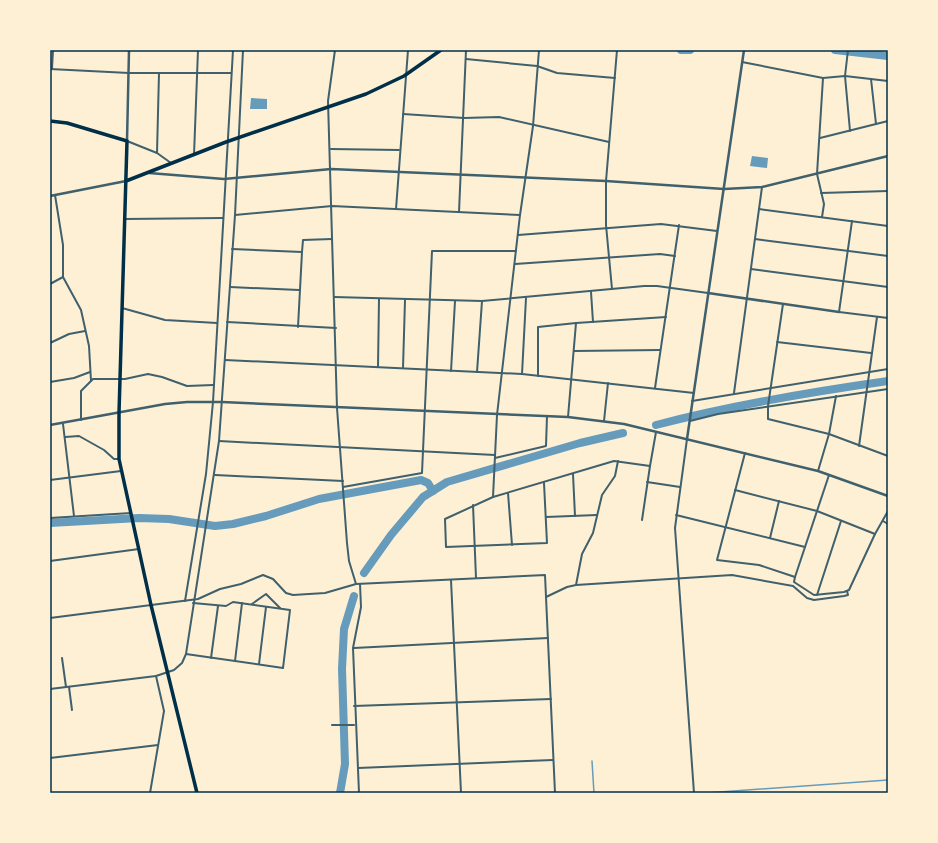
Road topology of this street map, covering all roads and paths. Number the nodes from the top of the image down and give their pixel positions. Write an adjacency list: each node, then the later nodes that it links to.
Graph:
1 (53, 50): 17 (street)
2 (130, 50): 18 (street)
3 (198, 50): 20 (street)
4 (233, 50): 21 (street)
5 (243, 50): 37 (street)
6 (335, 50): 28 (street)
7 (408, 50): 22 (street)
8 (441, 50): 22 (main road)
9 (466, 50): 14 (street)
10 (539, 50): 16 (street)
11 (617, 50): 24 (street)
12 (744, 50): 15 (street)
13 (848, 50): 23 (street)
14 (466, 59): 16 (street); 30 (street)
15 (742, 62): 25 (street); 58 (street)
16 (537, 66): 24 (street); 34 (street)
17 (51, 69): 18 (street)
18 (129, 72): 19 (street); 38 (street)
19 (159, 73): 20 (street); 43 (street)
20 (197, 73): 21 (street); 44 (street)
21 (231, 73): 39 (street)
22 (404, 76): 28 (main road); 29 (street)
23 (845, 76): 25 (street); 26 (street); 35 (street)
24 (615, 78): 40 (street)
25 (823, 78): 36 (street)
26 (871, 79): 27 (street); 33 (street)
27 (888, 81)
28 (329, 108): 37 (main road); 41 (street)
29 (403, 114): 30 (street); 42 (street)
30 (464, 118): 34 (street); 51 (street)
31 (50, 121): 38 (main road)
32 (888, 121): 33 (street)
33 (876, 124): 35 (street)
34 (533, 126): 40 (street); 54 (street)
35 (850, 131): 36 (street)
36 (820, 138): 50 (street)
37 (238, 139): 39 (main road); 52 (street)
38 (127, 141): 43 (street); 55 (main road)
39 (226, 142): 44 (main road); 53 (street)
40 (609, 142): 56 (street)
41 (330, 149): 42 (street); 47 (street)
42 (400, 150): 48 (street)
43 (157, 153): 46 (street)
44 (194, 156): 46 (main road)
45 (888, 156): 50 (street)
46 (172, 164): 49 (main road)
47 (331, 169): 48 (street); 52 (street); 63 (street)
48 (398, 172): 51 (street); 64 (street)
49 (149, 173): 53 (street); 55 (main road)
50 (817, 174): 57 (street); 60 (street)
51 (461, 175): 54 (street); 66 (street)
52 (237, 178): 53 (street); 67 (street)
53 (224, 179): 70 (street)
54 (525, 179): 56 (street); 68 (street)
55 (126, 181): 61 (street); 71 (main road)
56 (606, 181): 58 (street); 75 (street)
57 (762, 187): 58 (street); 65 (street)
58 (724, 189): 76 (street)
59 (888, 191): 60 (street)
60 (822, 194): 69 (street)
61 (55, 195): 62 (street); 89 (street)
62 (50, 196)
63 (332, 206): 64 (street); 67 (street); 79 (street)
64 (396, 209): 66 (street)
65 (759, 209): 69 (street); 78 (street)
66 (460, 212): 68 (street)
67 (235, 215): 80 (street)
68 (520, 215): 77 (street)
69 (822, 217): 72 (street)
70 (223, 218): 71 (street); 116 (street)
71 (125, 219): 109 (main road)
72 (852, 221): 74 (street); 82 (street)
73 (679, 226): 75 (street); 76 (street); 84 (street)
74 (888, 226)
75 (606, 228): 77 (street); 86 (street)
76 (717, 231): 98 (street)
77 (518, 235): 81 (street)
78 (755, 238): 82 (street); 88 (street)
79 (332, 240): 83 (street); 99 (street)
80 (232, 249): 83 (street); 92 (street)
81 (516, 251): 87 (street); 105 (street)
82 (847, 251): 85 (street); 90 (street)
83 (302, 252): 96 (street)
84 (675, 256): 86 (street); 94 (street)
85 (888, 256)
86 (610, 257): 87 (street); 95 (street)
87 (515, 264): 102 (street)
88 (751, 268): 90 (street); 103 (street)
89 (63, 277): 91 (street); 120 (street)
90 (843, 281): 93 (street); 110 (street)
91 (50, 284)
92 (230, 287): 96 (street); 114 (street)
93 (888, 287)
94 (670, 288): 95 (street); 98 (street); 111 (street)
95 (612, 289): 97 (street)
96 (300, 290): 118 (street)
97 (591, 292): 100 (street); 115 (street)
98 (708, 293): 103 (street); 149 (street)
99 (334, 297): 101 (street); 119 (street)
100 (526, 298): 102 (street); 137 (street)
101 (379, 299): 104 (street); 128 (street)
102 (510, 299): 107 (street); 135 (street)
103 (746, 299): 108 (street); 150 (street)
104 (404, 300): 105 (street); 129 (street)
105 (429, 300): 106 (street); 131 (street)
106 (455, 301): 107 (street); 132 (street)
107 (482, 301): 134 (street)
108 (783, 304): 110 (street); 121 (street)
109 (122, 308): 116 (street); 139 (main road)
110 (839, 312): 112 (street)
111 (666, 316): 115 (street); 123 (street)
112 (877, 317): 113 (street); 125 (street)
113 (888, 318)
114 (227, 322): 118 (street); 126 (street)
115 (593, 322): 117 (street)
116 (217, 323): 144 (street)
117 (576, 323): 124 (street); 138 (street)
118 (298, 327): 119 (street)
119 (336, 328): 127 (street)
120 (85, 330): 122 (street); 133 (street)
121 (777, 342): 125 (street); 146 (street)
122 (50, 343)
123 (661, 350): 124 (street); 145 (street)
124 (574, 351): 140 (street)
125 (871, 353): 136 (street)
126 (225, 360): 127 (street); 153 (street)
127 (336, 365): 128 (street); 156 (street)
128 (378, 368): 129 (street)
129 (402, 368): 131 (street)
130 (888, 369): 136 (street)
131 (427, 370): 132 (street); 157 (street)
132 (451, 371): 134 (street)
133 (90, 372): 141 (street); 142 (street)
134 (477, 372): 135 (street)
135 (502, 373): 137 (street); 159 (street)
136 (869, 373): 146 (street); 148 (street)
137 (522, 374): 138 (street)
138 (538, 376): 140 (street)
139 (120, 379): 141 (street); 144 (street); 158 (main road)
140 (571, 380): 143 (street); 161 (street)
141 (91, 381): 163 (street)
142 (50, 382)
143 (608, 382): 145 (street); 164 (street)
144 (213, 385): 152 (street)
145 (655, 388): 149 (street)
146 (771, 388): 150 (street); 155 (street)
147 (888, 389): 148 (street)
148 (866, 392): 151 (street); 172 (street)
149 (694, 393): 154 (street)
150 (734, 393): 154 (street)
151 (836, 396): 155 (street); 168 (street)
152 (213, 402): 153 (street); 158 (street); 232 (street)
153 (222, 402): 156 (street); 171 (street)
154 (692, 402): 162 (street)
155 (768, 406): 162 (street); 168 (street)
156 (337, 408): 157 (street); 173 (street)
157 (424, 412): 159 (street); 174 (street)
158 (119, 413): 163 (street); 179 (main road)
159 (497, 415): 160 (street); 176 (street)
160 (547, 416): 161 (street); 178 (street)
161 (568, 417): 164 (street)
162 (690, 419): 170 (street)
163 (81, 420): 165 (street)
164 (603, 422): 167 (street)
165 (62, 424): 166 (street); 169 (street)
166 (50, 425)
167 (656, 432): 170 (street); 181 (street)
168 (829, 434): 172 (street); 183 (street)
169 (65, 437): 179 (street); 187 (street)
170 (687, 439): 175 (street); 193 (street)
171 (218, 441): 173 (street); 184 (street)
172 (859, 446): 177 (street)
173 (340, 448): 174 (street); 189 (street)
174 (422, 452): 176 (street); 192 (street)
175 (745, 453): 183 (street); 194 (street)
176 (495, 455): 178 (street)
177 (888, 456)
178 (495, 458): 197 (street)
179 (119, 459): 182 (main road)
180 (618, 461): 181 (street); 185 (street); 203 (street)
181 (650, 466): 190 (street)
182 (121, 471): 187 (street); 202 (main road)
183 (818, 471): 186 (street)
184 (215, 474): 189 (street); 231 (street)
185 (573, 474): 191 (street); 206 (street)
186 (829, 475): 196 (street); 200 (street)
187 (70, 477): 188 (street); 205 (street)
188 (50, 480)
189 (343, 481): 192 (street)
190 (648, 482): 193 (street); 209 (street)
191 (544, 483): 195 (street); 207 (street)
192 (343, 487): 225 (street)
193 (680, 487): 204 (street)
194 (735, 490): 198 (street); 213 (street)
195 (508, 493): 197 (street); 216 (street)
196 (888, 496)
197 (493, 497): 199 (street)
198 (779, 501): 200 (street); 215 (street)
199 (473, 505): 217 (street); 217 (street)
200 (817, 511): 210 (street); 218 (street)
201 (888, 511): 211 (street)
202 (131, 513): 205 (street); 219 (main road)
203 (597, 515): 206 (street); 227 (street)
204 (676, 515): 213 (street); 223 (street)
205 (74, 516): 208 (street)
206 (575, 516): 207 (street)
207 (545, 517): 216 (street)
208 (50, 518)
209 (642, 520)
210 (841, 521): 214 (street); 229 (street)
211 (883, 521): 212 (street); 214 (street)
212 (888, 524)
213 (725, 526): 215 (street); 221 (street)
214 (875, 534): 228 (street)
215 (770, 538): 218 (street)
216 (512, 545): 217 (street)
217 (475, 546): 222 (street)
218 (805, 547): 221 (street)
219 (139, 550): 220 (street); 236 (main road)
220 (50, 561)
221 (795, 577): 229 (street)
222 (476, 578): 224 (street); 230 (street)
223 (678, 578): 227 (street); 228 (street); 264 (street)
224 (451, 580): 226 (street); 242 (street)
225 (356, 584): 226 (street); 231 (street)
226 (360, 584): 243 (street)
227 (576, 585): 230 (street)
228 (847, 591): 229 (street)
229 (817, 595)
230 (546, 597): 241 (street)
231 (194, 599): 232 (street); 233 (street)
232 (185, 601): 236 (street)
233 (193, 603): 237 (street); 244 (street)
234 (242, 603): 235 (street); 237 (street); 247 (street)
235 (251, 604): 238 (street); 239 (street)
236 (151, 605): 240 (street); 249 (main road)
237 (218, 606): 246 (street)
238 (266, 607): 239 (street); 248 (street)
239 (280, 608): 248 (street)
240 (50, 618)
241 (548, 638): 242 (street); 253 (street)
242 (454, 642): 243 (street); 254 (street)
243 (353, 648): 255 (street)
244 (186, 654): 246 (street); 249 (street)
245 (62, 658): 251 (street)
246 (211, 658): 247 (street)
247 (235, 661): 248 (street)
248 (259, 664)
249 (167, 672): 250 (street); 266 (main road)
250 (156, 676): 251 (street); 259 (street)
251 (67, 687): 252 (street); 256 (street)
252 (50, 689)
253 (551, 699): 254 (street); 261 (street)
254 (457, 703): 255 (street); 262 (street)
255 (354, 706): 258 (street)
256 (72, 710)
257 (332, 725): 258 (street)
258 (355, 725): 263 (street)
259 (158, 745): 260 (street); 265 (street)
260 (50, 758)
261 (553, 760): 262 (street); 269 (street)
262 (460, 764): 263 (street); 268 (street)
263 (358, 768): 267 (street)
264 (694, 792)
265 (150, 793)
266 (197, 793)
267 (359, 793)
268 (461, 793)
269 (555, 793)

